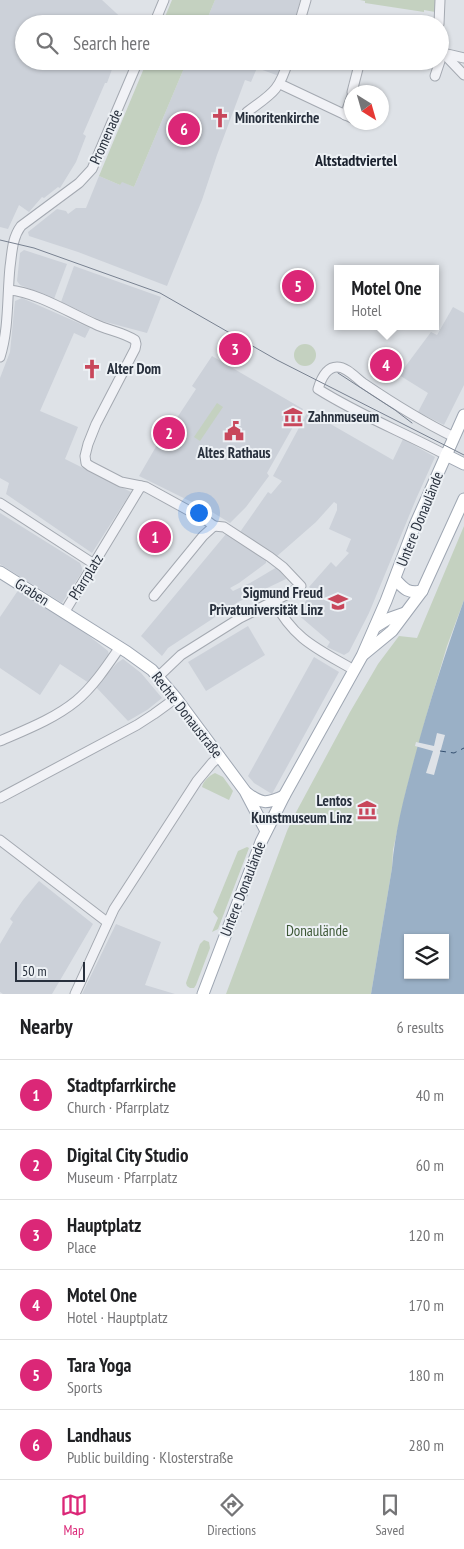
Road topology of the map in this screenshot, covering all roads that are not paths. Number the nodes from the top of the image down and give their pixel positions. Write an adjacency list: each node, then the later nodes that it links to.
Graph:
1 (164, 0): 4 (street)
2 (306, 0): 5 (street)
3 (440, 0): 6 (street)
4 (158, 15)
5 (302, 15)
6 (439, 15)
7 (449, 57): 8 (street)
8 (464, 58)
9 (449, 63): 14 (street)
10 (134, 70): 20 (street, Promenade)
11 (285, 70): 16 (street)
12 (358, 70): 17 (street)
13 (437, 70): 15 (street)
14 (464, 75)
15 (435, 76)
16 (280, 84): 18 (street); 19 (street)
17 (354, 85)
18 (247, 112)
19 (344, 114)
20 (9, 290): 21 (street); 26 (street)
21 (0, 357)
22 (464, 415): 23 (main road, Untere Donaulände)
23 (459, 440): 24 (main road, Untere Donaulände); 24 (street)
24 (446, 455): 25 (main road); 32 (main road, Untere Donaulände)
25 (464, 464)
26 (141, 486): 29 (street); 30 (street, Pfarrplatz)
27 (464, 499): 33 (main road, Untere Donaulände)
28 (0, 504): 30 (street)
29 (214, 526): 34 (street); 35 (street)
30 (94, 564): 36 (street, Pfarrplatz)
31 (0, 572): 36 (main road, Graben)
32 (395, 579): 33 (main road); 38 (main road, Untere Donaulände)
33 (422, 591): 37 (main road, Untere Donaulände)
34 (154, 596)
35 (274, 601): 41 (street); 42 (street)
36 (64, 613): 39 (main road, Pfarrplatz)
37 (405, 613): 38 (main road); 40 (main road, Untere Donaulände)
38 (375, 626): 40 (main road, Untere Donaulände)
39 (120, 648): 42 (main road, Rechte Donaustraße); 44 (street)
40 (362, 656): 41 (main road, Untere Donaulände)
41 (354, 670): 47 (main road, Untere Donaulände)
42 (159, 676): 43 (main road, Rechte Donaustraße)
43 (176, 698): 45 (main road, Rechte Donaustraße); 48 (street)
44 (0, 741)
45 (220, 756): 46 (main road, Rechte Donaustraße); 51 (street)
46 (245, 791): 47 (main road, Rechte Donaustraße); 49 (main road, Rechte Donaustraße)
47 (284, 796): 49 (main road, Untere Donaulände)
48 (0, 798)
49 (266, 831): 53 (main road, Untere Donaulände)
50 (0, 840): 51 (street)
51 (107, 922): 52 (street)
52 (75, 994)
53 (203, 994)

